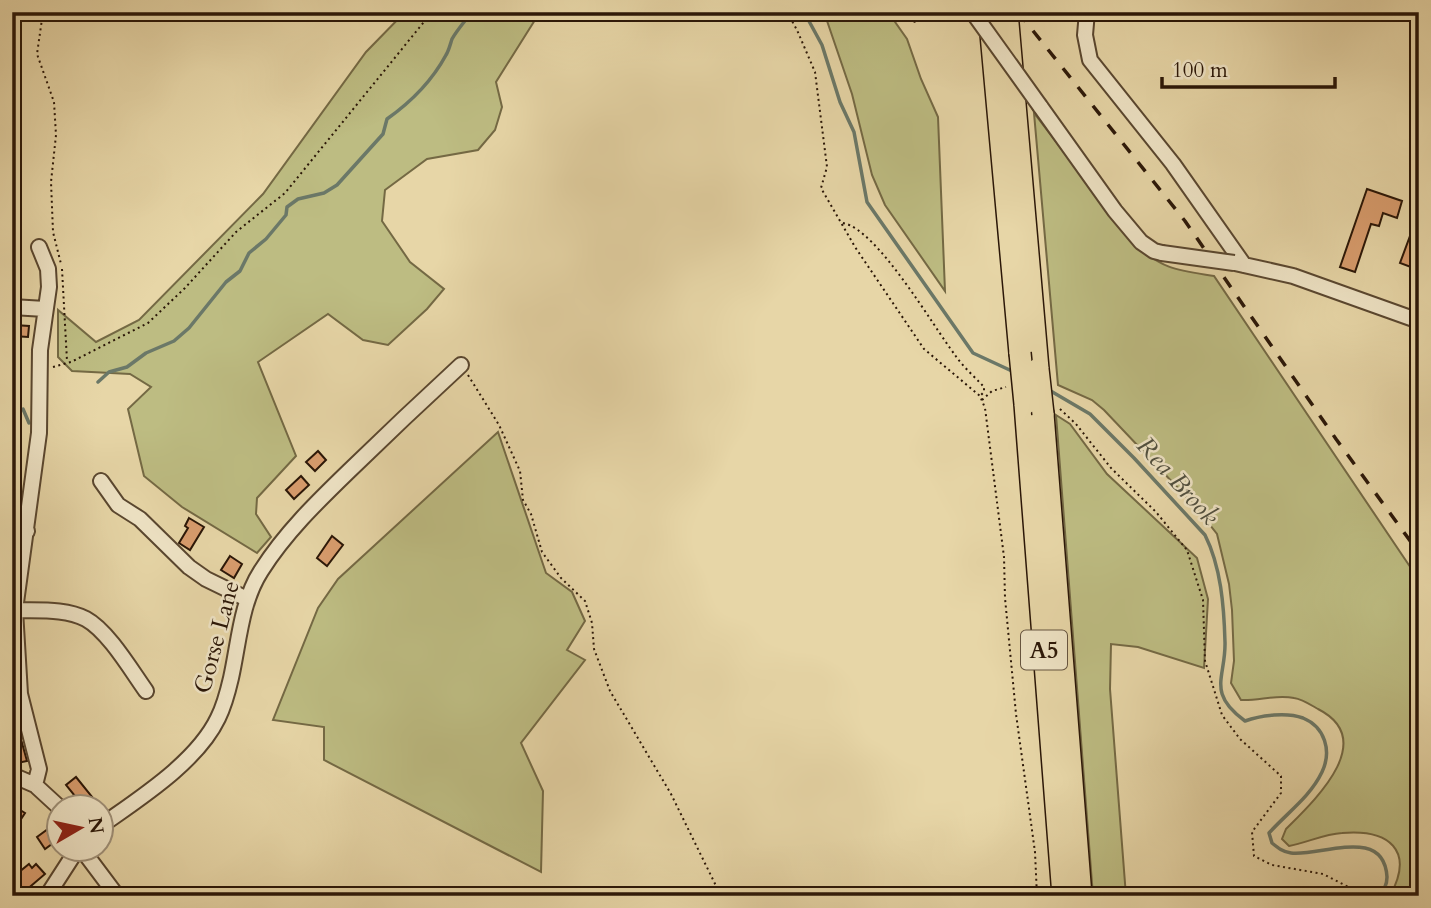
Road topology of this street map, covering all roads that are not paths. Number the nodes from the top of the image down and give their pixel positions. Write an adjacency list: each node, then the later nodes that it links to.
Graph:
1 (1007, 12): 10 (highway, A5, bridge)
2 (1087, 12): 5 (street)
3 (979, 13): 5 (street, bridge); 10 (highway, A5, bridge)
4 (38, 247): 7 (street)
5 (1239, 264): 8 (street)
6 (12, 307): 7 (street)
7 (45, 309): 13 (street)
8 (1419, 321)
9 (461, 365): 15 (street, Gorse Lane)
10 (1034, 409): 26 (highway, A5); 27 (highway, A5)
11 (101, 481): 14 (street)
12 (166, 520): 14 (street)
13 (19, 530): 16 (street)
14 (155, 532): 15 (street)
15 (247, 599): 21 (street, Gorse Lane)
16 (15, 610): 17 (street); 19 (street)
17 (146, 691)
18 (12, 775): 19 (street)
19 (35, 785): 20 (street)
20 (46, 795)
21 (116, 814)
22 (70, 862): 24 (street)
23 (90, 862): 25 (street)
24 (47, 896)
25 (117, 896)
26 (1063, 896)
27 (1081, 896)

